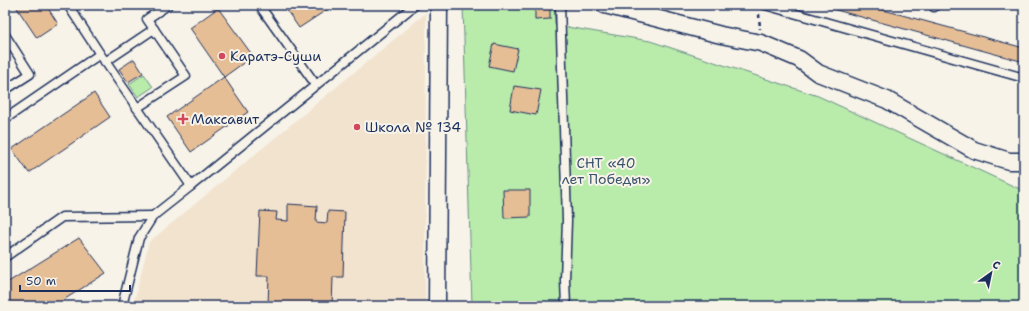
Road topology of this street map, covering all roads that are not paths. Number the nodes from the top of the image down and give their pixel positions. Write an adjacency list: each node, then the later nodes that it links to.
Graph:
1 (68, 5): 11 (lane)
2 (168, 5): 9 (lane)
3 (263, 5): 14 (lane)
4 (415, 5): 14 (lane)
5 (439, 5): 23 (street)
6 (560, 5): 24 (lane)
7 (606, 5): 18 (street)
8 (765, 5): 13 (lane)
9 (154, 29): 12 (lane); 16 (lane)
10 (5, 35): 15 (lane)
11 (100, 54): 12 (lane); 17 (lane)
12 (105, 62): 16 (lane)
13 (1024, 78)
14 (316, 85): 19 (lane)
15 (5, 90)
16 (137, 108): 19 (lane)
17 (5, 117)
18 (1024, 161)
19 (191, 186): 20 (lane)
20 (153, 216): 21 (lane); 22 (lane)
21 (5, 257)
22 (122, 306)
23 (438, 306)
24 (566, 306)

